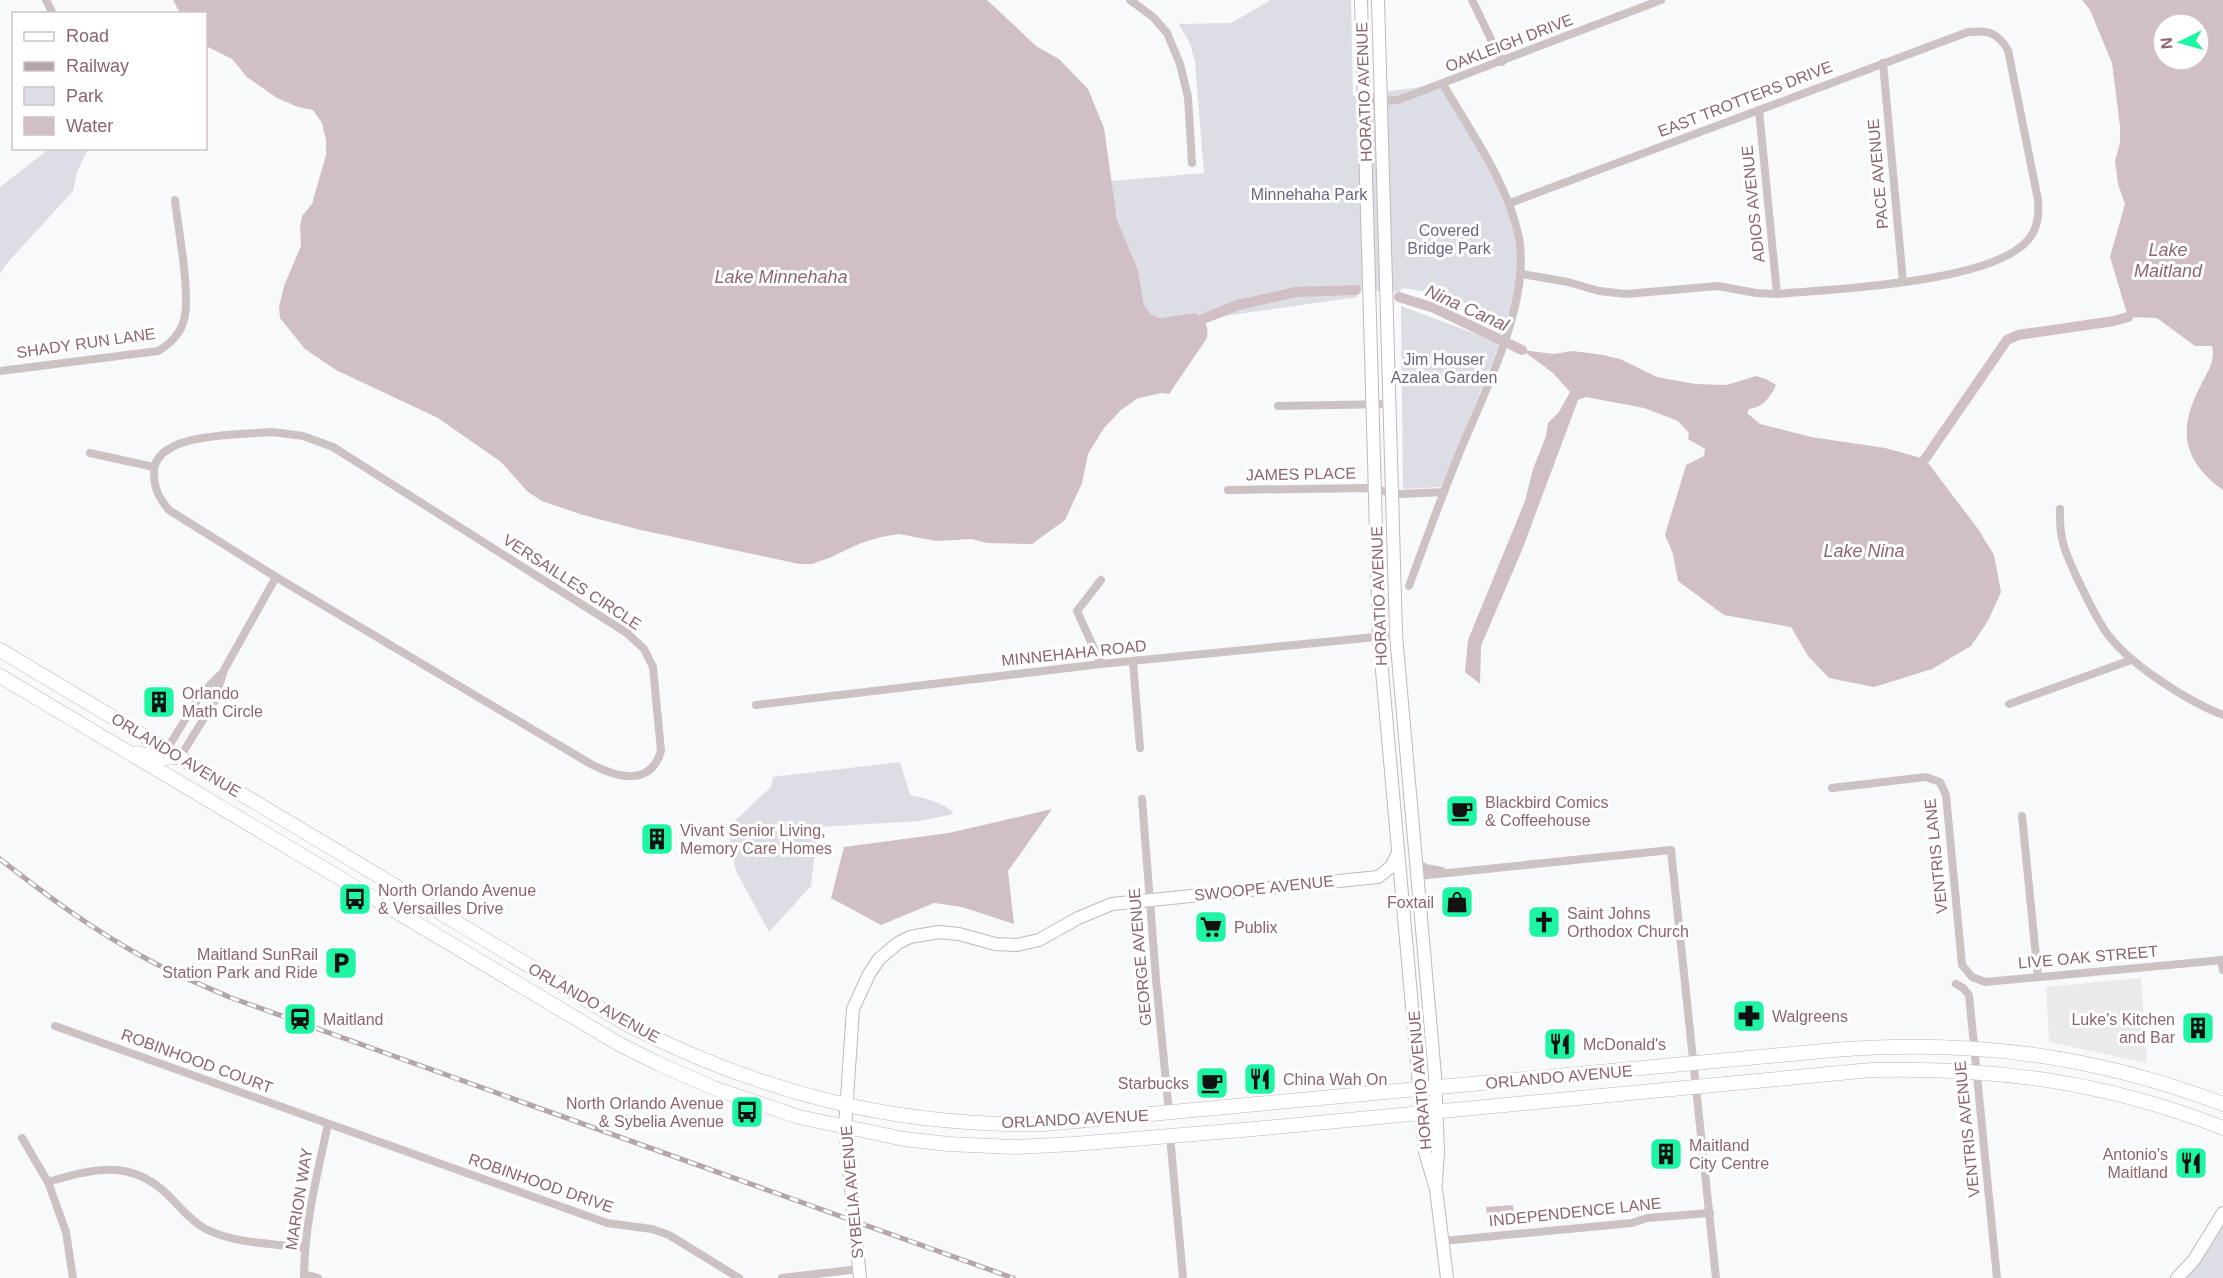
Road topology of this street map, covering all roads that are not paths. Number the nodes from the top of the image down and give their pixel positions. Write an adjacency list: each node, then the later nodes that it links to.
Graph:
1 (1130, 0): 12 (street)
2 (1361, 0): 9 (main road, HORATIO AVENUE)
3 (1378, 0): 10 (main road, HORATIO AVENUE)
4 (1472, 0): 6 (street)
5 (1661, 0): 6 (street, OAKLEIGH DRIVE)
6 (1502, 62): 8 (street, OAKLEIGH DRIVE)
7 (1883, 63): 11 (street, EAST TROTTERS DRIVE); 16 (street, PACE AVENUE); 16 (street, EAST TROTTERS DRIVE)
8 (1443, 84): 10 (street, OAKLEIGH DRIVE); 14 (street)
9 (1364, 102): 10 (street, OAKLEIGH DRIVE); 20 (main road, HORATIO AVENUE)
10 (1381, 102): 19 (main road, HORATIO AVENUE)
11 (1758, 110): 14 (street, EAST TROTTERS DRIVE); 17 (street, ADIOS AVENUE)
12 (1192, 163)
13 (175, 200): 18 (street, SHADY RUN LANE)
14 (1510, 204): 15 (street)
15 (1522, 274): 17 (street); 26 (street)
16 (1903, 282): 17 (street)
17 (1777, 294)
18 (0, 371)
19 (1389, 404): 20 (street); 27 (main road, HORATIO AVENUE)
20 (1372, 405): 21 (street); 25 (main road, HORATIO AVENUE)
21 (1278, 406)
22 (90, 453): 23 (street)
23 (154, 467): 29 (street, VERSAILLES CIRCLE); 29 (street, VERSAILLES CIRCLE)
24 (1228, 490): 25 (street, JAMES PLACE)
25 (1375, 490): 27 (street, JAMES PLACE); 33 (main road, HORATIO AVENUE)
26 (1444, 492): 27 (street, JAMES PLACE); 31 (street)
27 (1391, 493): 32 (main road, HORATIO AVENUE)
28 (2060, 509): 35 (street)
29 (276, 577): 38 (street)
30 (1101, 580): 37 (street)
31 (1409, 586)
32 (1396, 635): 33 (street, MINNEHAHA ROAD); 53 (main road, HORATIO AVENUE)
33 (1379, 637): 36 (street, MINNEHAHA ROAD); 52 (main road, HORATIO AVENUE)
34 (0, 650): 44 (main road, ORLANDO AVENUE)
35 (2131, 660): 40 (street); 42 (street)
36 (1133, 662): 37 (street, MINNEHAHA ROAD); 43 (street)
37 (1101, 664): 41 (street, MINNEHAHA ROAD)
38 (224, 670): 44 (street); 46 (street)
39 (0, 676): 45 (main road, ORLANDO AVENUE)
40 (2009, 704)
41 (756, 705)
42 (2223, 715)
43 (1140, 748)
44 (167, 749): 46 (main road, ORLANDO AVENUE)
45 (129, 752): 46 (main road); 48 (main road, ORLANDO AVENUE)
46 (180, 757): 47 (main road, ORLANDO AVENUE)
47 (205, 772): 48 (main road); 55 (main road, ORLANDO AVENUE)
48 (163, 773): 58 (main road, ORLANDO AVENUE)
49 (1832, 788): 60 (street, VENTRIS LANE)
50 (1142, 799): 57 (street, GEORGE AVENUE)
51 (2022, 816): 62 (street)
52 (1399, 852): 53 (main road); 54 (main road); 56 (main road, HORATIO AVENUE)
53 (1417, 869): 66 (street); 68 (main road, HORATIO AVENUE)
54 (1378, 877): 56 (main road); 57 (main road, SWOOPE AVENUE)
55 (408, 893): 58 (street); 72 (main road, ORLANDO AVENUE)
56 (1403, 894): 70 (main road, HORATIO AVENUE)
57 (1149, 899): 72 (main road, SWOOPE AVENUE); 74 (street, GEORGE AVENUE)
58 (405, 917): 76 (main road, ORLANDO AVENUE)
59 (2222, 960): 61 (street); 62 (street, LIVE OAK STREET)
60 (1962, 965): 62 (street, LIVE OAK STREET)
61 (2223, 970)
62 (2038, 977)
63 (1956, 984): 65 (street, VENTRIS AVENUE)
64 (55, 1026): 75 (street, ROBINHOOD COURT)
65 (1975, 1047): 66 (main road, ORLANDO AVENUE); 67 (street, VENTRIS AVENUE); 71 (main road, ORLANDO AVENUE)
66 (1693, 1064): 68 (main road, ORLANDO AVENUE); 69 (street)
67 (1975, 1071): 69 (main road, ORLANDO AVENUE); 77 (main road, ORLANDO AVENUE); 94 (street, VENTRIS AVENUE)
68 (1435, 1087): 70 (main road, ORLANDO AVENUE); 73 (main road, HORATIO AVENUE)
69 (1696, 1087): 73 (main road, ORLANDO AVENUE); 81 (street)
70 (1419, 1088): 73 (main road, HORATIO AVENUE); 74 (main road, ORLANDO AVENUE)
71 (2223, 1104)
72 (847, 1106): 74 (main road, ORLANDO AVENUE); 76 (main road, SYBELIA AVENUE)
73 (1429, 1111): 78 (main road, ORLANDO AVENUE); 83 (main road, HORATIO AVENUE)
74 (1169, 1113)
75 (328, 1124): 84 (street, MARION WAY); 89 (street, ROBINHOOD DRIVE)
76 (845, 1128): 78 (main road, ORLANDO AVENUE); 85 (main road, SYBELIA AVENUE)
77 (2223, 1128)
78 (1170, 1136): 91 (street)
79 (22, 1138): 80 (street)
80 (48, 1182): 84 (street); 87 (street)
81 (1710, 1213): 83 (street, INDEPENDENCE LANE); 93 (street)
82 (2223, 1213): 95 (main road)
83 (1443, 1241): 92 (main road, HORATIO AVENUE)
84 (305, 1248): 86 (street, MARION WAY)
85 (860, 1274): 90 (street)
86 (304, 1276): 88 (street)
87 (74, 1278)
88 (318, 1278)
89 (739, 1278)
90 (782, 1278)
91 (1183, 1278)
92 (1447, 1278)
93 (1716, 1278)
94 (1997, 1278)
95 (2177, 1278)

